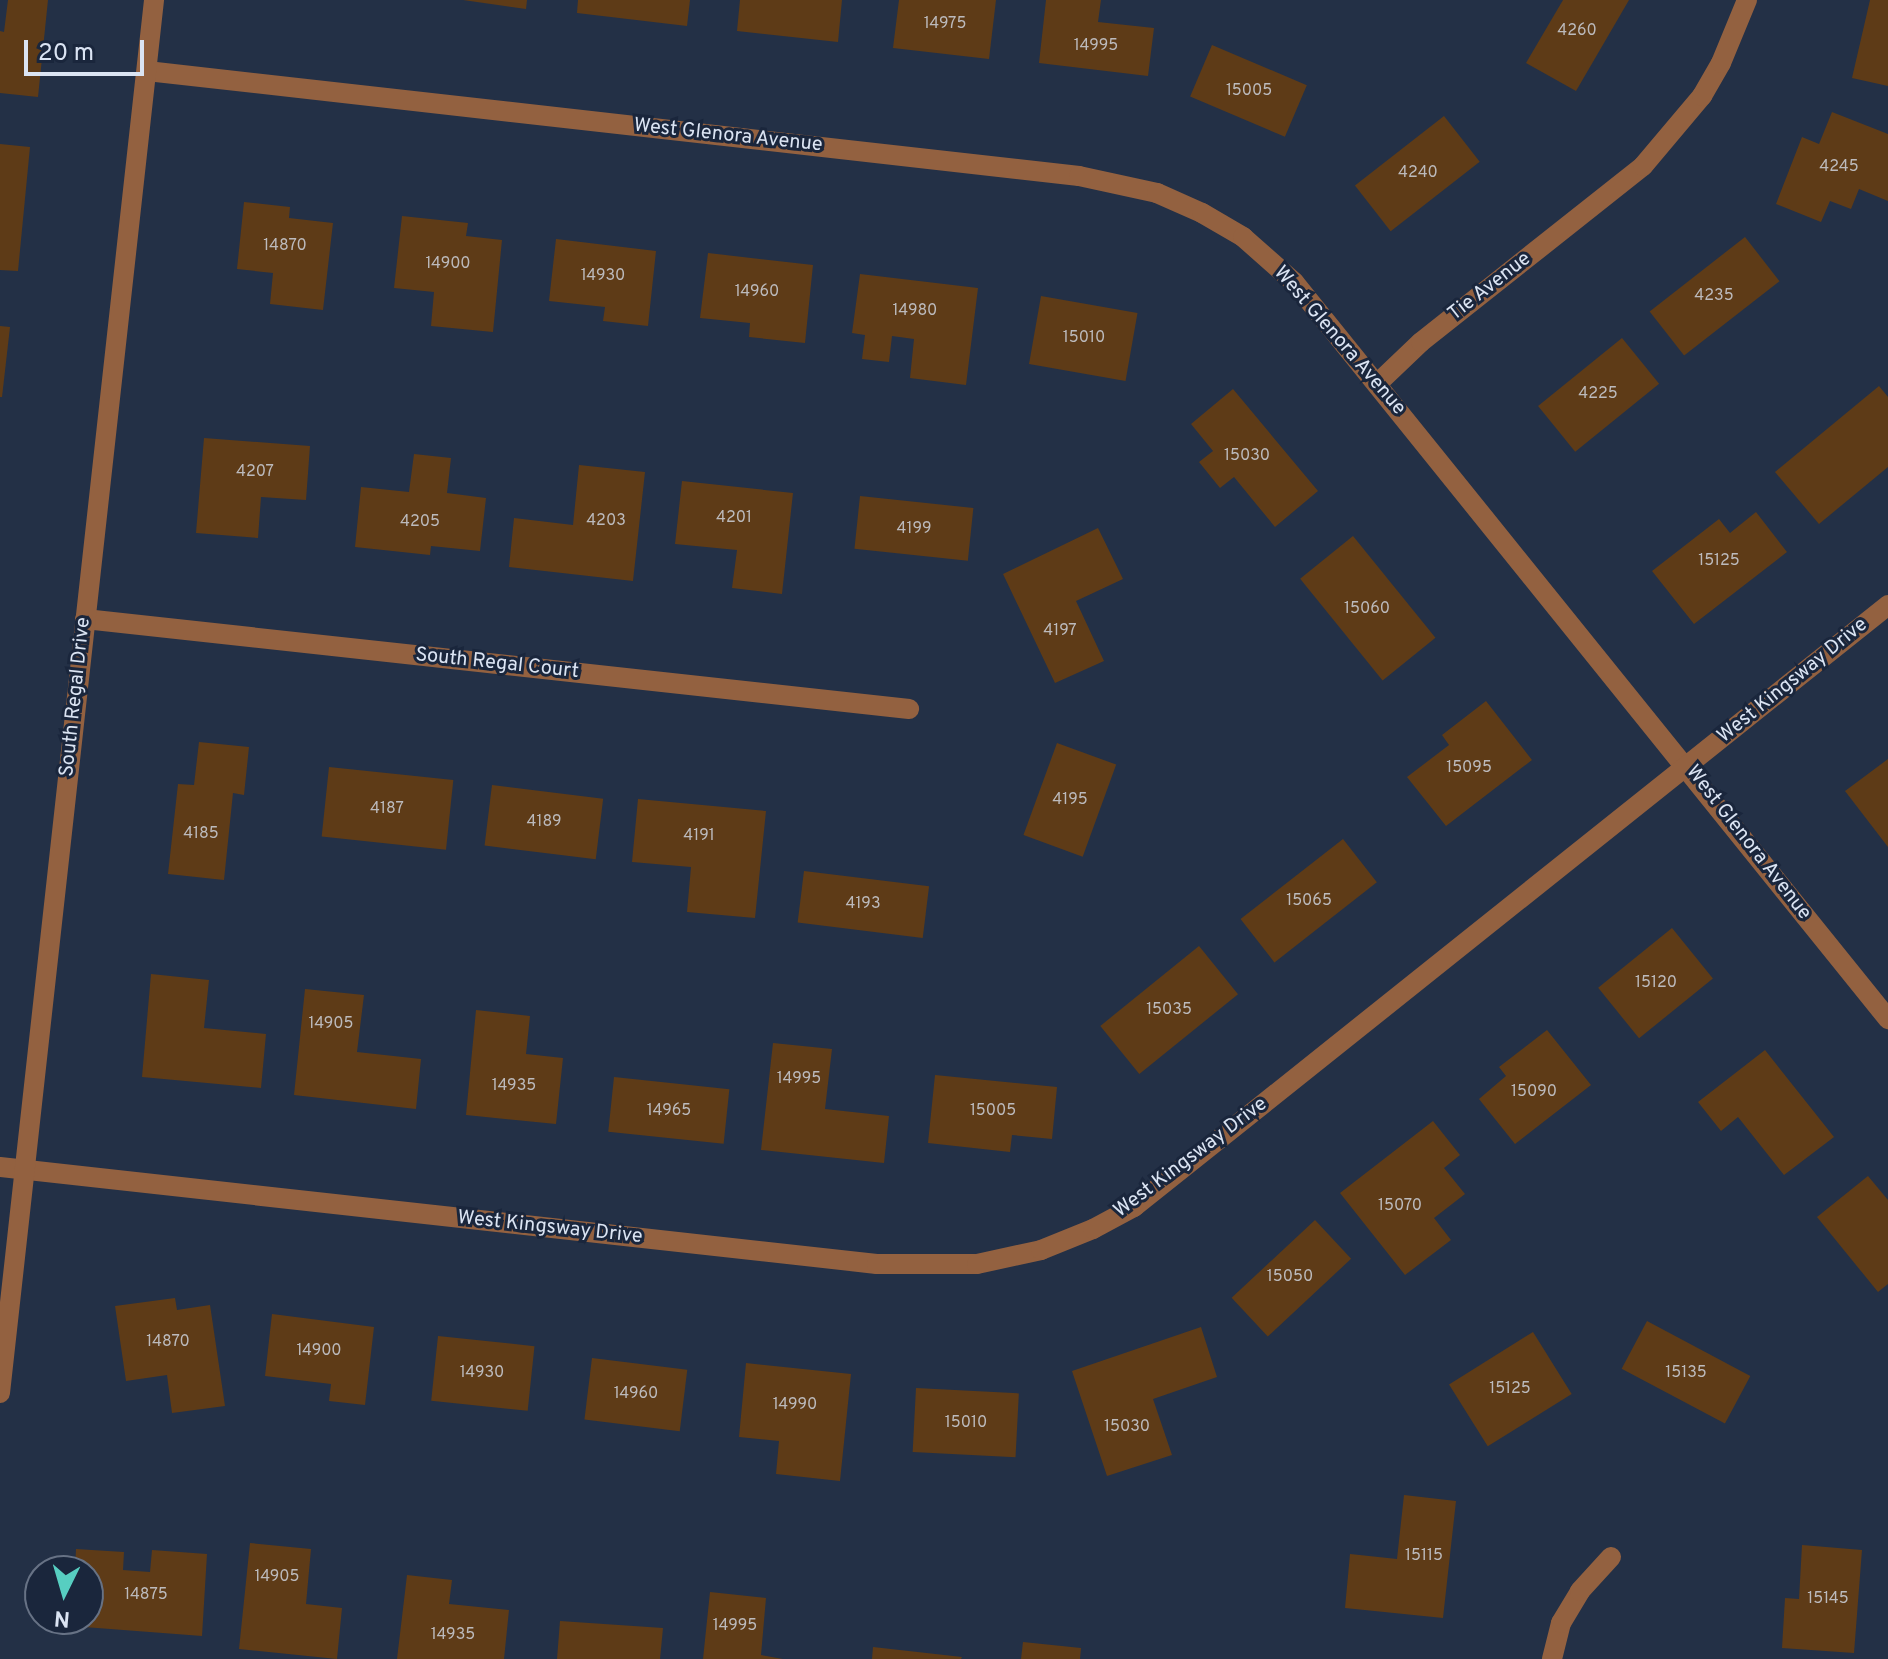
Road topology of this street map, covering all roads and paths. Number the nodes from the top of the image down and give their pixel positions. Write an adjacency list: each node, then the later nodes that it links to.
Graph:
1 (154, 0): 3 (street, South Regal Drive)
2 (1747, 0): 4 (street, Tie Avenue)
3 (147, 71): 4 (street, West Glenora Avenue); 6 (street, South Regal Drive)
4 (1378, 383): 8 (street, West Glenora Avenue)
5 (1888, 605): 8 (street, West Kingsway Drive)
6 (85, 619): 7 (street, South Regal Court); 11 (street, South Regal Drive)
7 (909, 709)
8 (1687, 765): 9 (street, West Glenora Avenue); 11 (street, West Kingsway Drive)
9 (1888, 1019)
10 (0, 1167): 11 (street, West Kingsway Drive)
11 (26, 1169): 12 (street, South Regal Drive)
12 (0, 1393)
13 (1611, 1557): 14 (street)
14 (1552, 1659)

